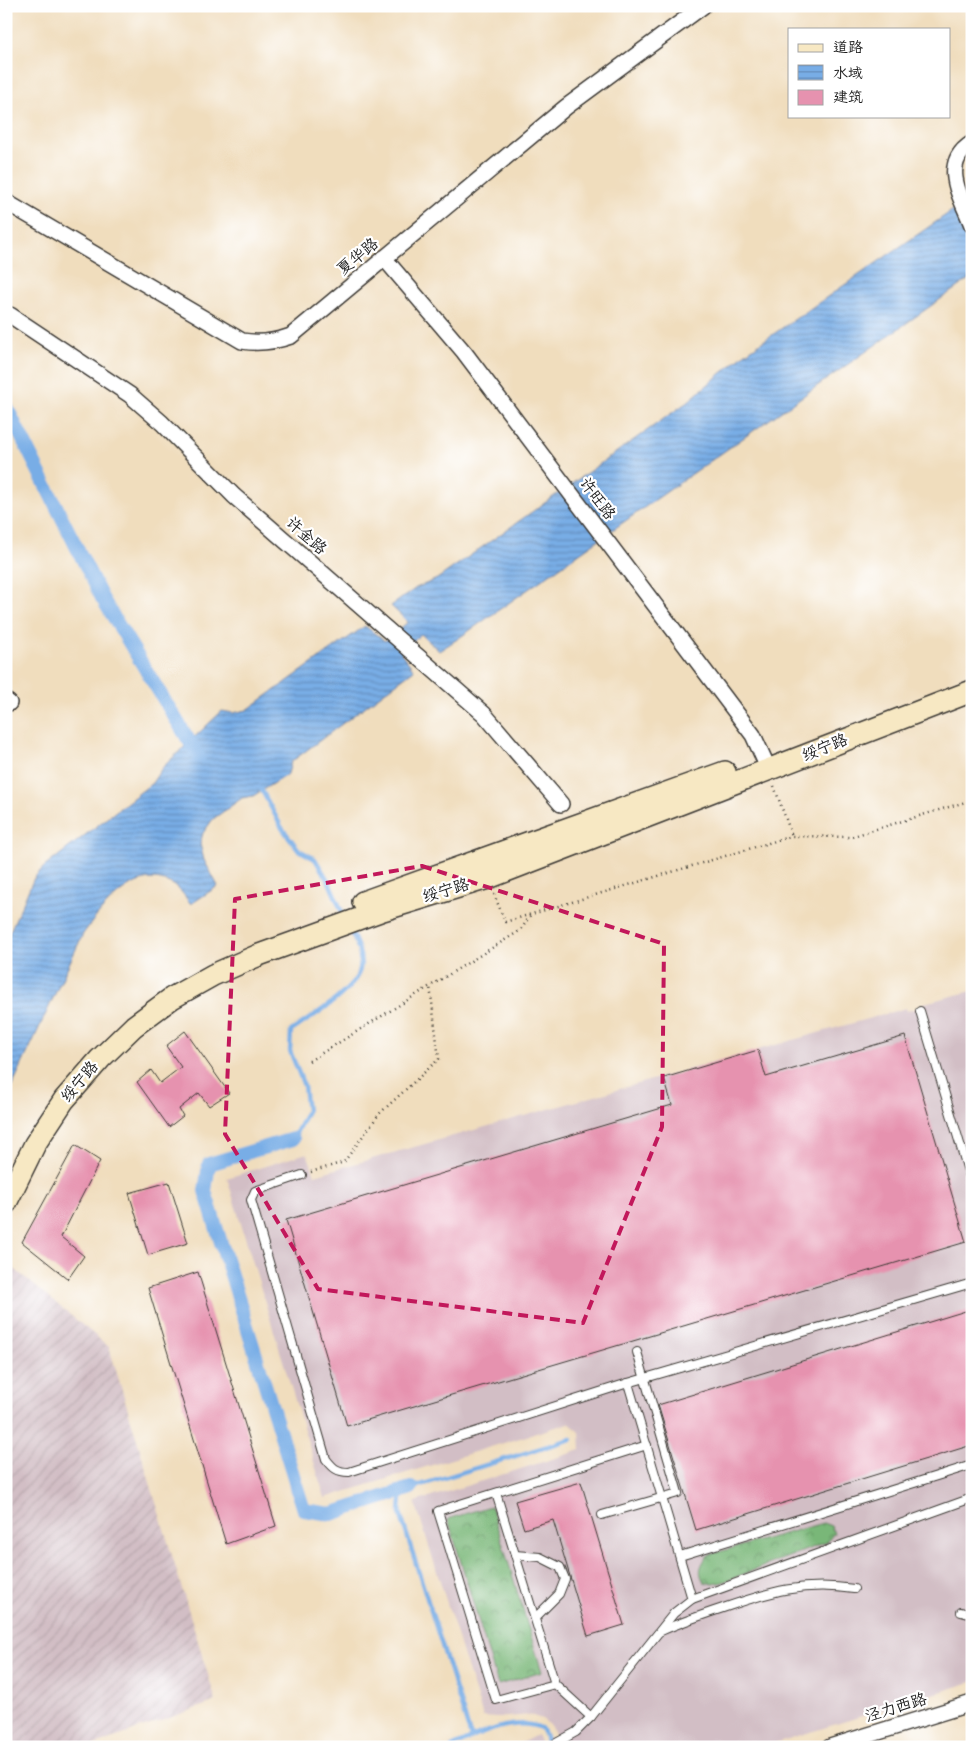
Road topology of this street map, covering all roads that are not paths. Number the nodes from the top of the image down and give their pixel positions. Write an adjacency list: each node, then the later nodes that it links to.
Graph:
1 (703, 6): 5 (street, 夏华路)
2 (972, 143): 4 (street)
3 (6, 202): 5 (street, 夏华路)
4 (972, 225)
5 (384, 258): 9 (street, 许旺路)
6 (8, 316): 10 (street, 许金路)
7 (972, 675): 9 (main road, 绥宁路)
8 (972, 691): 9 (main road, 绥宁路)
9 (766, 763): 11 (main road, 绥宁路); 11 (main road, 绥宁路)
10 (561, 804)
11 (379, 904): 13 (main road, 绥宁路)
12 (920, 1011): 15 (lane)
13 (12, 1172): 16 (main road, 绥宁路)
14 (302, 1175): 20 (lane)
15 (972, 1184)
16 (6, 1203)
17 (972, 1283): 19 (lane)
18 (636, 1352): 19 (lane)
19 (644, 1378): 20 (lane); 24 (lane)
20 (628, 1383): 21 (lane)
21 (647, 1445): 23 (lane); 24 (lane)
22 (972, 1465): 28 (lane)
23 (496, 1493): 27 (lane); 35 (lane)
24 (663, 1498): 26 (lane); 28 (lane)
25 (971, 1502): 30 (lane)
26 (602, 1515)
27 (516, 1555): 33 (lane); 33 (lane)
28 (680, 1556): 30 (lane)
29 (854, 1589): 34 (lane)
30 (692, 1599): 34 (lane)
31 (961, 1612): 32 (lane)
32 (972, 1615)
33 (535, 1618): 35 (lane)
34 (660, 1632): 37 (lane)
35 (555, 1684): 37 (lane)
36 (972, 1703): 39 (street, 泾力西路)
37 (591, 1717): 38 (lane)
38 (549, 1747)
39 (830, 1747)

